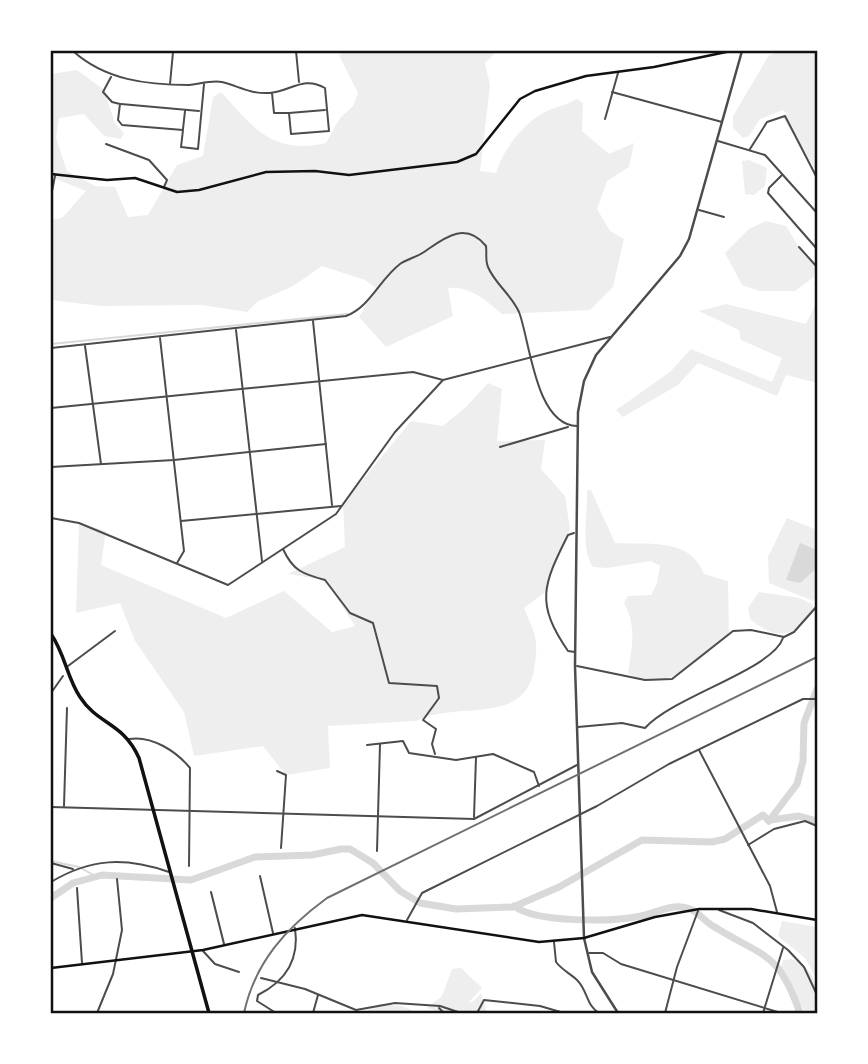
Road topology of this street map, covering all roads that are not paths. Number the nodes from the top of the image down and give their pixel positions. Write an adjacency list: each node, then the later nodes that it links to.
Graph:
1 (73, 51): 8 (street)
2 (172, 51): 3 (street); 10 (street)
3 (205, 51)
4 (296, 51): 9 (street)
5 (731, 51): 7 (main road)
6 (741, 51): 20 (street)
7 (618, 71): 12 (street); 28 (main road)
8 (111, 76): 10 (street); 14 (street)
9 (300, 83): 13 (street); 16 (street)
10 (170, 84): 11 (street)
11 (204, 84): 13 (street); 17 (street)
12 (612, 92): 19 (street); 20 (street)
13 (272, 93): 18 (street)
14 (120, 104): 15 (street); 21 (street)
15 (185, 110): 17 (street); 21 (street)
16 (327, 110): 18 (street); 18 (street)
17 (201, 111): 21 (street)
18 (289, 113)
19 (605, 119)
20 (722, 122): 22 (street)
21 (183, 131)
22 (716, 141): 24 (street); 30 (street)
23 (106, 144): 28 (street)
24 (750, 150): 26 (street); 27 (street)
25 (53, 175): 28 (main road); 29 (street)
26 (783, 175): 31 (street); 34 (street)
27 (817, 178)
28 (164, 188)
29 (51, 196)
30 (698, 210): 32 (street); 39 (street)
31 (817, 213)
32 (724, 217)
33 (799, 247): 35 (street)
34 (817, 249)
35 (817, 267)
36 (313, 320): 37 (street); 42 (street); 44 (street)
37 (236, 329): 38 (street); 45 (street)
38 (160, 337): 40 (street); 46 (street)
39 (610, 337): 42 (street); 50 (street)
40 (84, 345): 41 (street); 47 (street)
41 (51, 348)
42 (529, 356): 43 (street); 49 (street)
43 (443, 380): 44 (street); 58 (street)
44 (319, 382): 45 (street); 51 (street)
45 (243, 390): 46 (street); 53 (street)
46 (167, 398): 47 (street); 54 (street)
47 (91, 406): 48 (street); 55 (street)
48 (51, 408)
49 (569, 426): 50 (street); 52 (street)
50 (577, 426): 62 (street)
51 (326, 444): 53 (street); 57 (street)
52 (500, 447)
53 (250, 452): 54 (street); 59 (street)
54 (174, 460): 55 (street); 61 (street)
55 (101, 464): 56 (street)
56 (51, 467)
57 (332, 505): 58 (street); 59 (street)
58 (342, 506): 63 (street)
59 (257, 514): 61 (street); 64 (street)
60 (51, 518): 65 (street)
61 (181, 521): 65 (street)
62 (575, 533): 70 (street); 70 (street)
63 (283, 549): 64 (street); 82 (street)
64 (262, 562): 65 (street)
65 (177, 564)
66 (817, 606): 69 (street)
67 (115, 631): 71 (street)
68 (51, 634): 71 (highway)
69 (784, 636): 72 (street); 77 (street)
70 (575, 652): 72 (street)
71 (68, 666): 78 (highway)
72 (575, 666): 77 (street)
73 (63, 676): 74 (street)
74 (51, 693)
75 (817, 699): 81 (street)
76 (66, 708): 88 (street)
77 (577, 727): 84 (street)
78 (129, 739): 89 (highway); 90 (street)
79 (380, 743): 80 (street); 82 (street); 93 (street)
80 (367, 745)
81 (699, 749): 92 (street); 96 (street)
82 (435, 754): 83 (street)
83 (476, 757): 86 (street); 94 (street)
84 (577, 765): 86 (street); 92 (street)
85 (277, 771): 91 (street)
86 (540, 787): 94 (street)
87 (51, 807): 88 (street)
88 (64, 807): 89 (street)
89 (153, 810): 90 (street); 102 (highway)
90 (189, 811): 91 (street); 100 (street)
91 (284, 814): 93 (street); 97 (street)
92 (579, 814): 112 (street); 115 (street)
93 (379, 816): 94 (street); 98 (street)
94 (474, 818)
95 (817, 826): 96 (street)
96 (747, 845): 110 (street)
97 (281, 848)
98 (376, 851)
99 (51, 863): 101 (street)
100 (189, 866)
101 (73, 869): 102 (street); 105 (street)
102 (170, 872): 120 (highway)
103 (260, 876): 114 (street)
104 (117, 879): 122 (street)
105 (51, 882)
106 (77, 888): 123 (street)
107 (211, 892): 117 (street)
108 (716, 908): 109 (main road); 110 (main road); 118 (street)
109 (699, 909): 115 (main road); 127 (street)
110 (777, 913): 111 (main road)
111 (817, 920)
112 (406, 921): 113 (main road); 116 (main road)
113 (295, 928): 114 (main road); 128 (street)
114 (273, 933): 117 (main road)
115 (584, 937): 116 (main road); 121 (street)
116 (554, 941): 141 (street)
117 (224, 945): 119 (main road)
118 (783, 947): 130 (street); 132 (street)
119 (203, 950): 120 (main road); 125 (street)
120 (191, 951): 122 (main road); 134 (highway)
121 (587, 953): 127 (street); 142 (street)
122 (116, 961): 123 (main road); 133 (street)
123 (82, 964): 124 (main road)
124 (51, 968)
125 (239, 972)
126 (261, 978): 128 (street)
127 (673, 980): 132 (street); 143 (street)
128 (275, 984): 129 (street); 135 (street)
129 (319, 994): 131 (street); 136 (street)
130 (817, 995)
131 (439, 1007): 137 (street); 138 (street)
132 (764, 1009): 144 (street); 145 (street)
133 (97, 1013)
134 (209, 1013)
135 (276, 1013)
136 (313, 1013)
137 (444, 1013)
138 (461, 1013)
139 (477, 1013): 140 (street)
140 (564, 1013)
141 (599, 1013)
142 (618, 1013)
143 (665, 1013)
144 (763, 1013)
145 (781, 1013)

